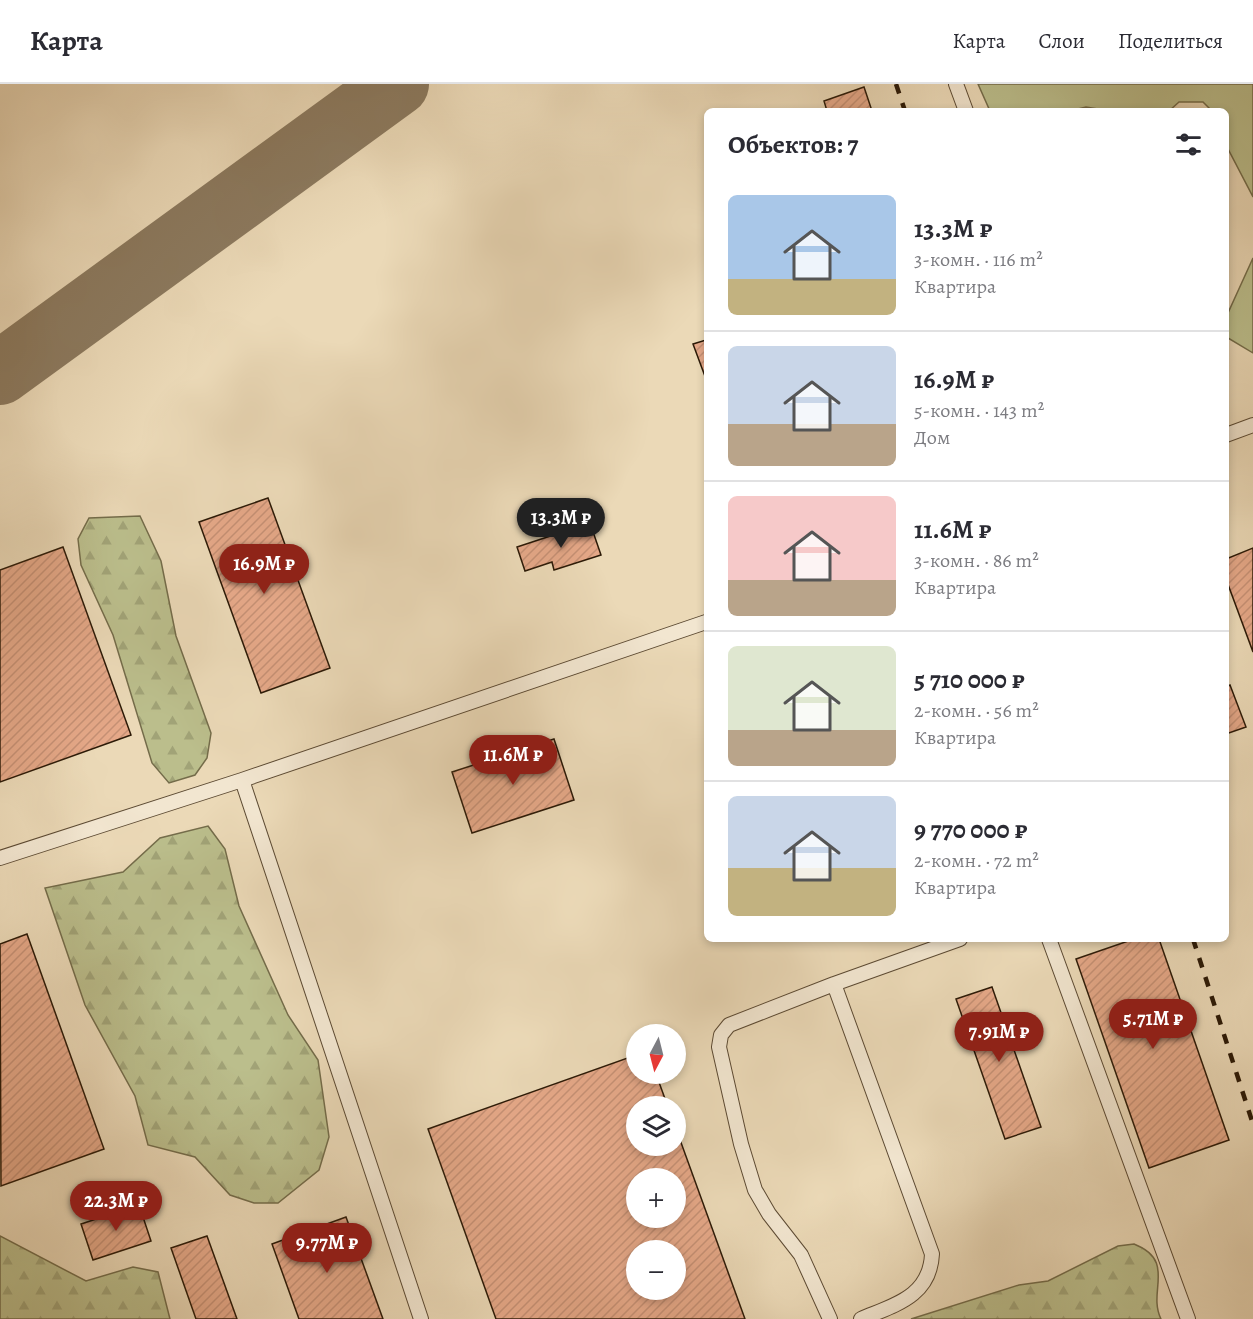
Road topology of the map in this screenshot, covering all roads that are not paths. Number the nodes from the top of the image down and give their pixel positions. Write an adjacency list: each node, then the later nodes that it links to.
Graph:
1 (956, 84): 2 (lane)
2 (965, 108)
3 (1253, 425): 4 (lane)
4 (1229, 434)
5 (704, 623): 6 (lane)
6 (242, 780): 7 (lane); 11 (lane)
7 (0, 858)
8 (952, 942): 10 (lane)
9 (1050, 942): 14 (lane)
10 (834, 984): 12 (lane); 13 (lane)
11 (421, 1319)
12 (831, 1319)
13 (861, 1319)
14 (1188, 1319)

